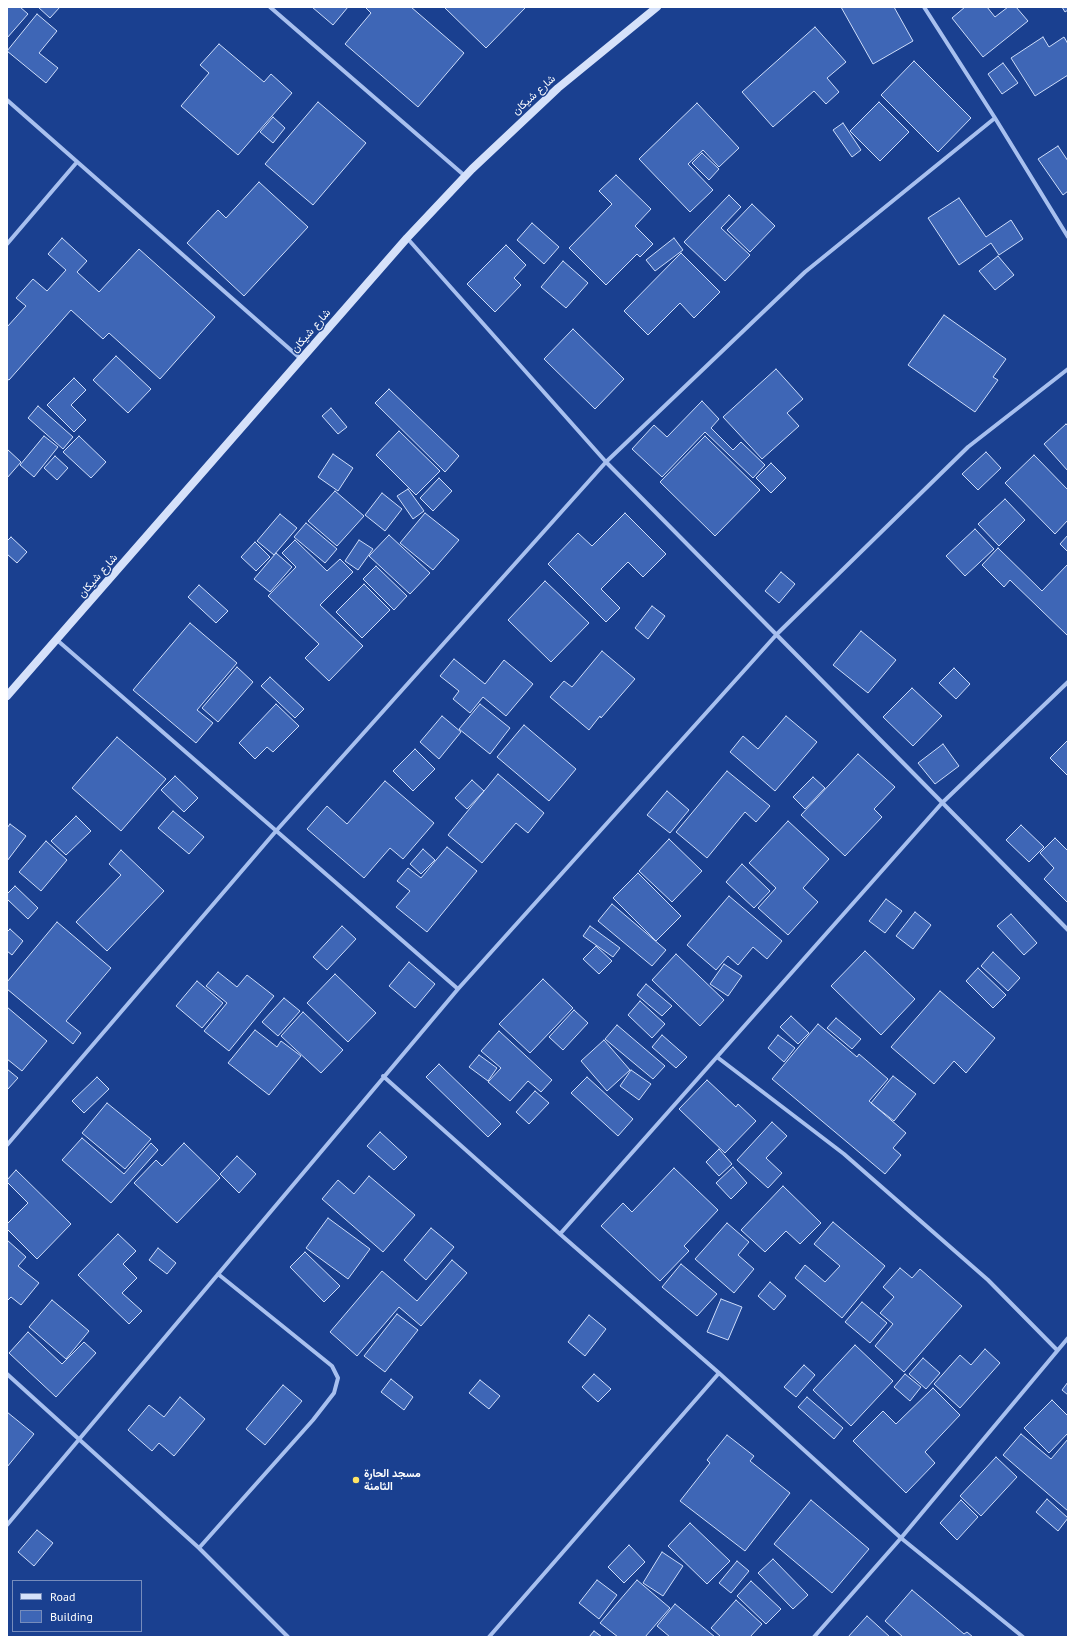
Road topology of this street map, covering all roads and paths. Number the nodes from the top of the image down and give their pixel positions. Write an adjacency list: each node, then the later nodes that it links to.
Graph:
1 (270, 7): 7 (street)
2 (657, 7): 7 (street, شارع شيكان)
3 (924, 7): 5 (street)
4 (7, 100): 6 (street)
5 (995, 118): 8 (street); 13 (street)
6 (78, 162): 10 (street); 11 (street)
7 (465, 176): 9 (street, شارع شيكان)
8 (1068, 237)
9 (407, 238): 11 (street, شارع شيكان); 13 (street)
10 (7, 244)
11 (302, 359): 15 (street, شارع شيكان)
12 (1068, 369): 14 (street)
13 (606, 462): 14 (street); 19 (street)
14 (777, 634): 18 (street); 21 (street)
15 (57, 640): 17 (street, شارع شيكان); 19 (street)
16 (1068, 682): 18 (street)
17 (7, 696)
18 (942, 803): 20 (street); 22 (street)
19 (276, 831): 21 (street); 24 (street)
20 (1068, 930)
21 (458, 989): 23 (street)
22 (717, 1057): 25 (street); 28 (street)
23 (383, 1076): 25 (street); 26 (street)
24 (7, 1145)
25 (560, 1234): 29 (street)
26 (218, 1274): 31 (street); 34 (street)
27 (1068, 1338): 28 (street)
28 (1057, 1350): 33 (street)
29 (719, 1373): 33 (street); 36 (street)
30 (7, 1374): 31 (street)
31 (79, 1439): 32 (street); 34 (street)
32 (7, 1525)
33 (901, 1538): 37 (street); 38 (street)
34 (199, 1548): 35 (street)
35 (288, 1637)
36 (489, 1637)
37 (814, 1637)
38 (1023, 1637)

